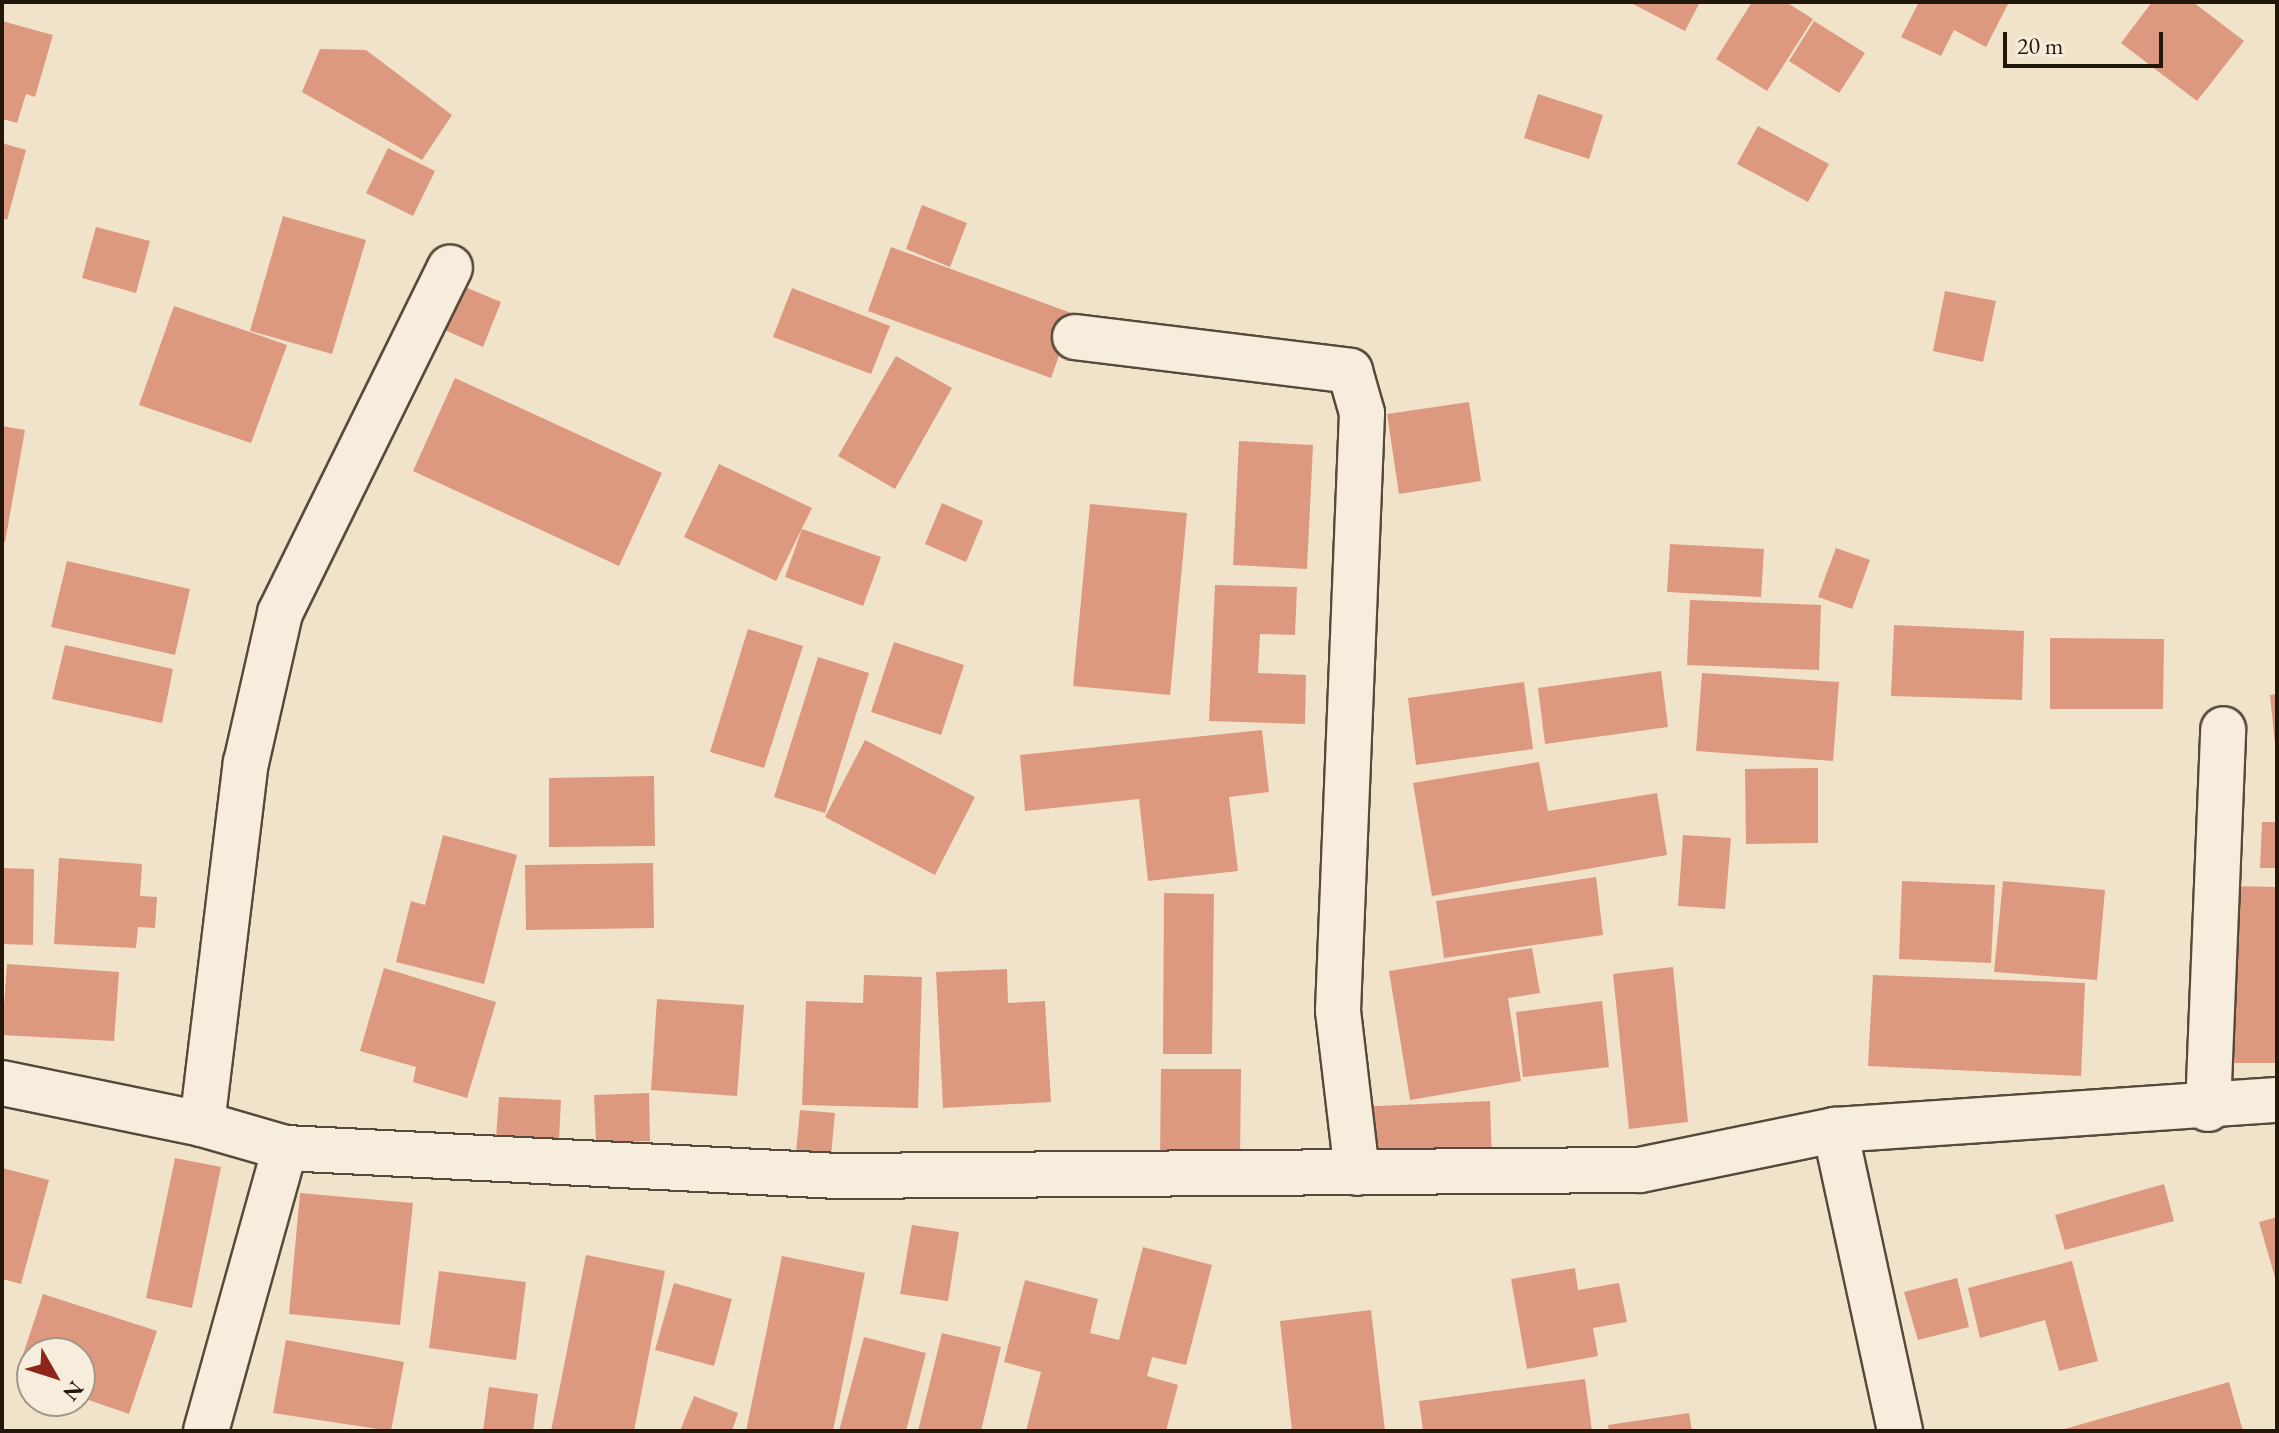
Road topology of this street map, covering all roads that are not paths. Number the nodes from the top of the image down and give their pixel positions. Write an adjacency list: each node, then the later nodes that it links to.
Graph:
1 (450, 268): 7 (street)
2 (1075, 337): 10 (street)
3 (2223, 729): 6 (street)
4 (2, 1083): 7 (street)
5 (2277, 1100): 6 (street)
6 (2208, 1109): 8 (street)
7 (202, 1124): 9 (street)
8 (1835, 1130): 10 (street); 12 (street)
9 (285, 1148): 10 (street); 11 (street)
10 (1357, 1173)
11 (206, 1431)
12 (1900, 1431)

